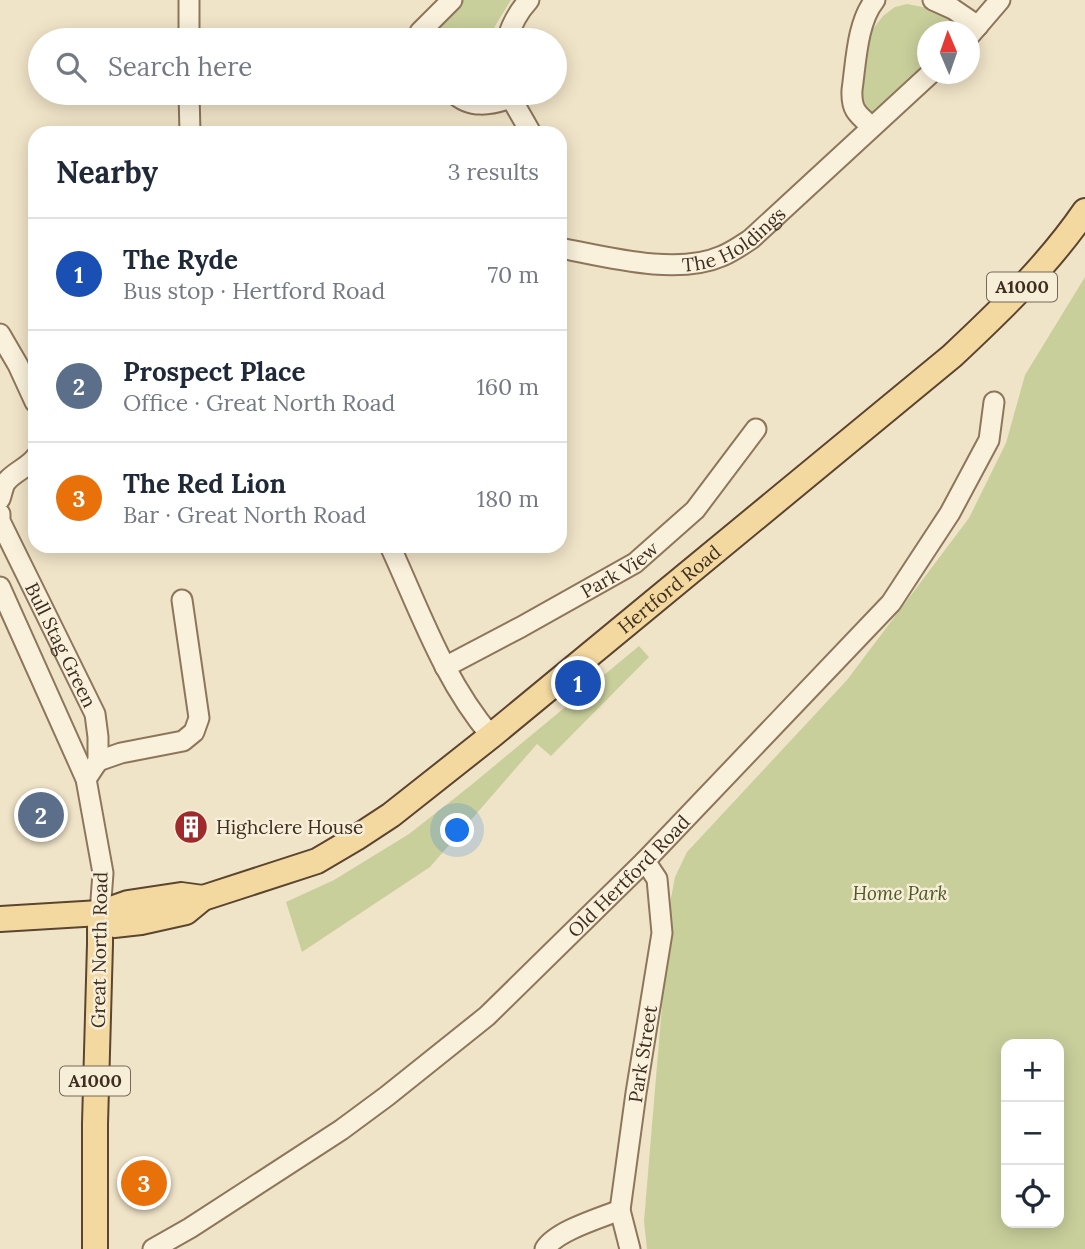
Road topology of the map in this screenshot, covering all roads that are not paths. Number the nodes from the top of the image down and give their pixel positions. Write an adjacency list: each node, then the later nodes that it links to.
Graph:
1 (189, 0): 9 (street)
2 (452, 0): 10 (street)
3 (528, 0): 11 (street)
4 (876, 0): 17 (street)
5 (933, 0): 7 (street)
6 (1000, 0): 8 (street)
7 (964, 21)
8 (980, 24)
9 (189, 28)
10 (424, 28)
11 (510, 28)
12 (919, 84): 17 (street, The Holdings)
13 (189, 105): 15 (street)
14 (515, 105): 16 (street)
15 (190, 126)
16 (527, 126)
17 (872, 127): 19 (street, The Holdings)
18 (1085, 211): 31 (main road, Hertford Road / A1000)
19 (567, 249)
20 (0, 334): 21 (street)
21 (28, 387)
22 (994, 402): 34 (street, Old Hertford Road)
23 (756, 429): 30 (street, Park View)
24 (28, 466): 25 (street)
25 (0, 499)
26 (0, 513): 32 (street, Bull Stag Green)
27 (393, 553): 30 (street)
28 (0, 587): 33 (street, Great North Road)
29 (182, 600): 32 (street)
30 (445, 667): 31 (street)
31 (491, 736): 35 (main road, Hertford Road / A1000)
32 (98, 761): 33 (street)
33 (86, 779): 35 (street, Great North Road)
34 (645, 861): 37 (street, Park Street); 39 (street, Old Hertford Road)
35 (100, 913): 36 (main road); 38 (main road, Great North Road / A1000)
36 (0, 919)
37 (620, 1210): 40 (street); 41 (street, Park Street)
38 (95, 1249)
39 (155, 1249)
40 (545, 1249)
41 (630, 1249)

